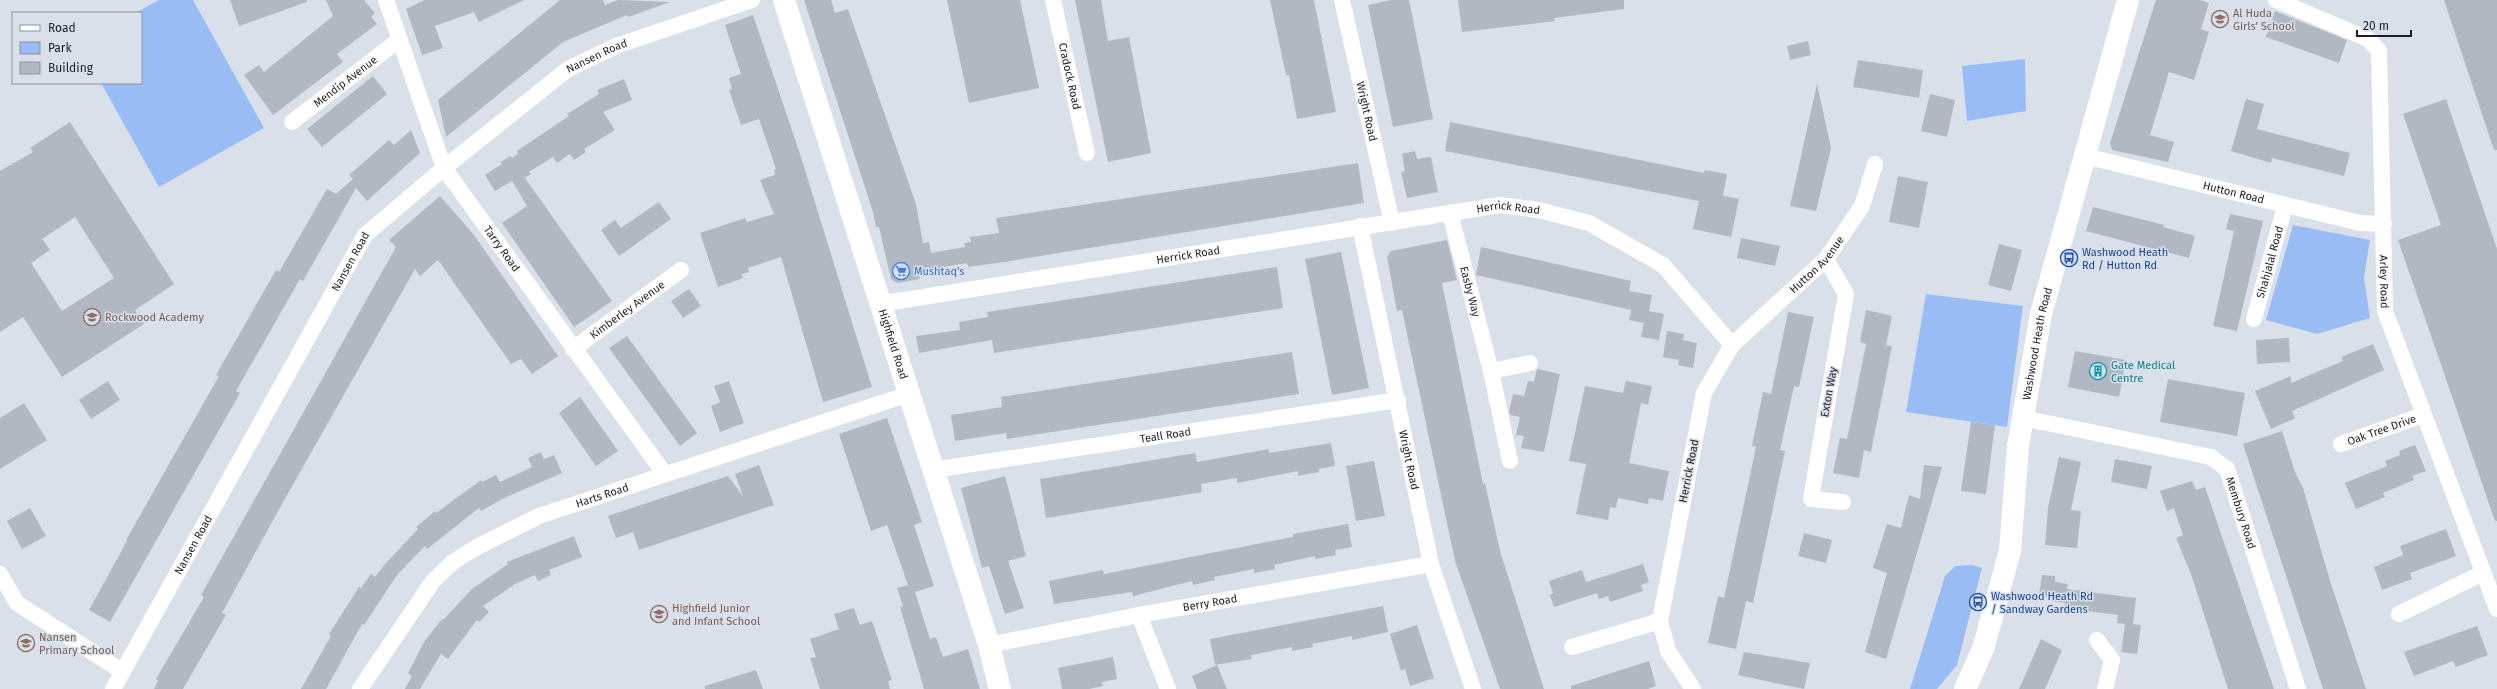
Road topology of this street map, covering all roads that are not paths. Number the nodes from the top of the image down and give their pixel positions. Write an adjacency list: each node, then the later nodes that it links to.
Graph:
1 (752, 0): 13 (street, Nansen Road)
2 (784, 0): 21 (main road, Highfield Road)
3 (1052, 0): 10 (street, Cradock Road)
4 (1342, 0): 16 (street, Wright Road)
5 (2128, 0): 11 (main road, Washwood Heath Road)
6 (2276, 0): 17 (street, Arley Road)
7 (388, 1): 8 (street, Tarry Road)
8 (399, 40): 9 (street, Mendip Avenue); 13 (street, Tarry Road)
9 (292, 122)
10 (1087, 153)
11 (2085, 156): 14 (street, Hutton Road); 30 (main road, Washwood Heath Road)
12 (1875, 164): 19 (street, Hutton Avenue)
13 (444, 168): 24 (street, Tarry Road); 46 (street, Nansen Road)
14 (2285, 206): 17 (street, Hutton Road); 22 (street, Shahjalal Road)
15 (1450, 213): 16 (street, Herrick Road); 23 (street, Herrick Road); 26 (street, Easby Way)
16 (1392, 223): 18 (street, Herrick Road)
17 (2384, 224): 29 (street, Arley Road)
18 (1360, 226): 21 (street, Herrick Road); 28 (street, Wright Road)
19 (1826, 259): 23 (street, Hutton Avenue); 35 (street, Exton Way)
20 (681, 270): 24 (street, Kimberley Avenue)
21 (879, 304): 27 (main road, Highfield Road)
22 (2254, 319)
23 (1732, 345): 42 (street, Herrick Road)
24 (573, 349): 34 (street, Tarry Road)
25 (1530, 363): 26 (street)
26 (1491, 371): 32 (street, Easby Way)
27 (909, 394): 33 (main road, Highfield Road); 34 (street, Harts Road)
28 (1398, 400): 33 (street, Teall Road); 36 (street, Wright Road)
29 (2423, 415): 31 (street, Oak Tree Drive); 37 (street, Arley Road)
30 (2023, 418): 53 (main road, Washwood Heath Road); 55 (street, Membury Road)
31 (2341, 444)
32 (1510, 461)
33 (933, 470): 44 (main road, Highfield Road)
34 (664, 472): 48 (street, Harts Road)
35 (1843, 502)
36 (1431, 564): 41 (street, Berry Road); 51 (street, Wright Road)
37 (2483, 572): 39 (street, Arley Road); 40 (street)
38 (0, 574): 46 (street)
39 (2497, 609)
40 (2399, 614)
41 (1140, 615): 44 (street, Berry Road); 50 (street)
42 (1660, 621): 45 (street); 52 (street, Herrick Road)
43 (2097, 640): 54 (street)
44 (989, 645): 49 (main road, Highfield Road)
45 (1572, 647)
46 (123, 672): 47 (street, Nansen Road)
47 (113, 689)
48 (360, 689)
49 (1000, 689)
50 (1168, 689)
51 (1473, 689)
52 (1693, 689)
53 (1965, 689)
54 (2105, 689)
55 (2298, 689)

